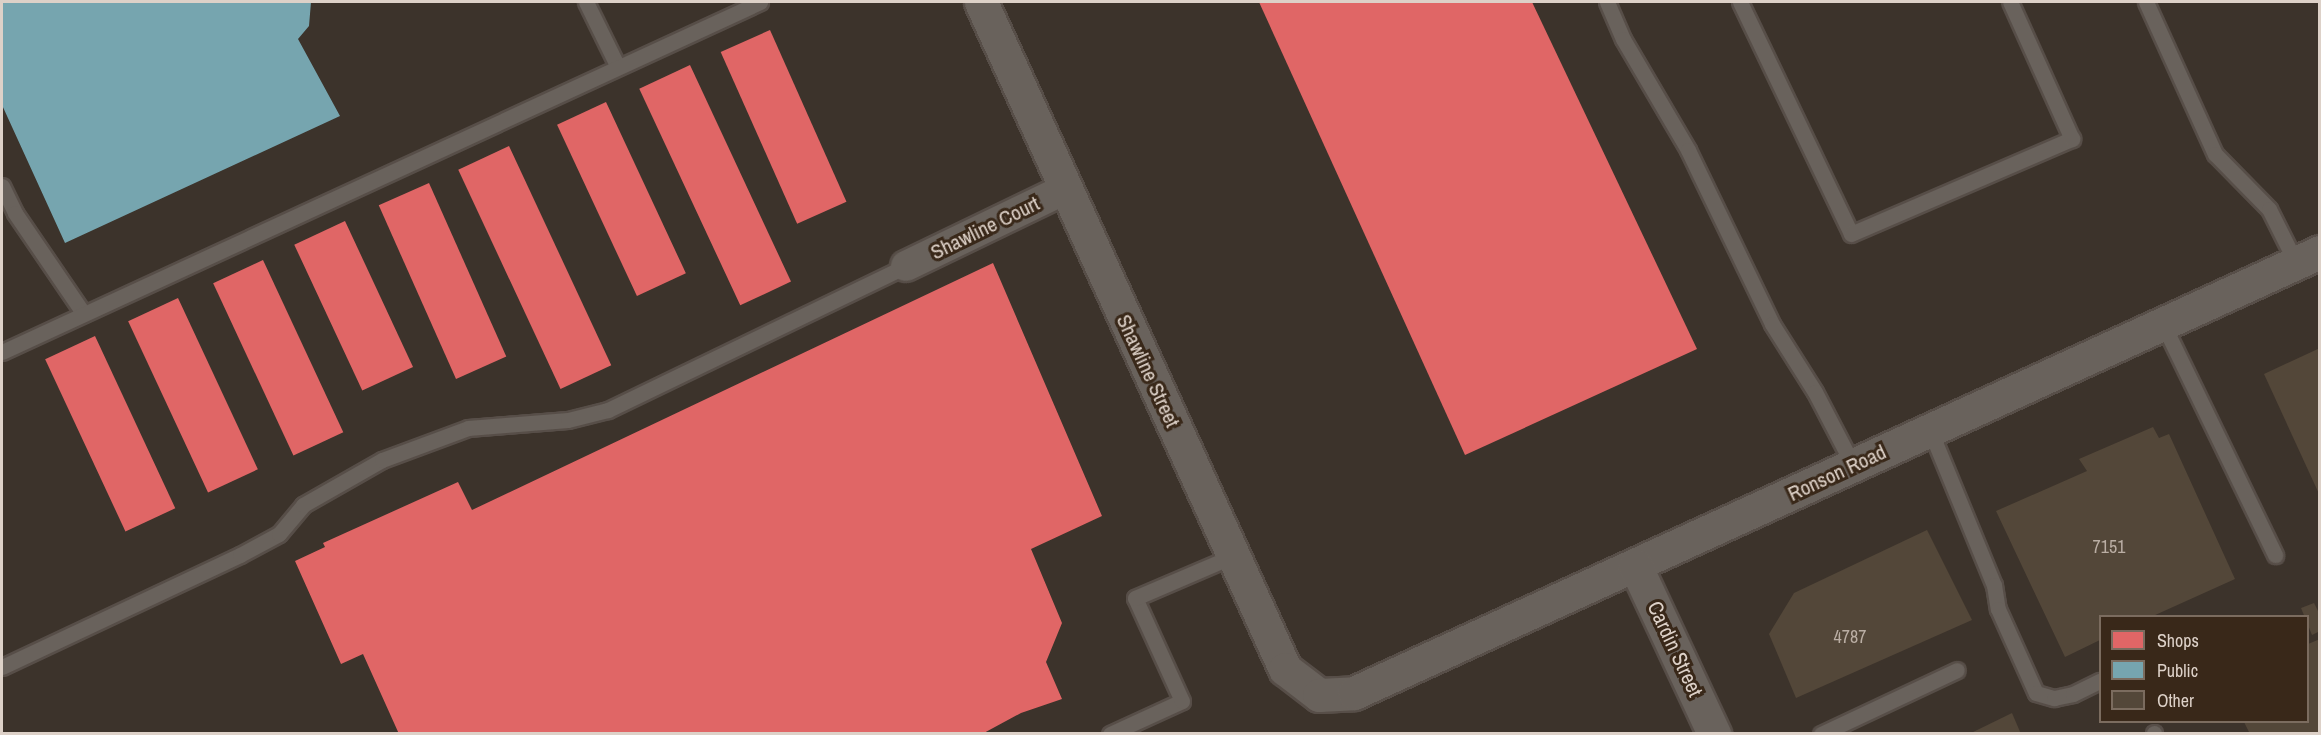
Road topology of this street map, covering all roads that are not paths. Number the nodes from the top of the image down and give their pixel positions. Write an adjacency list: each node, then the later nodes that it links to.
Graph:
1 (586, 2): 8 (lane)
2 (760, 2): 8 (lane)
3 (981, 2): 10 (street, Shawline Street)
4 (1607, 2): 17 (lane)
5 (1740, 2): 6 (lane)
6 (2010, 2)
7 (2146, 2): 11 (lane)
8 (618, 67): 13 (lane)
9 (2, 186): 13 (lane)
10 (1065, 189): 12 (street, Shawline Court); 19 (street, Shawline Street)
11 (2308, 257): 14 (street, Ronson Road)
12 (906, 266): 21 (lane)
13 (84, 314): 15 (lane)
14 (2163, 324): 16 (street, Ronson Road); 18 (lane)
15 (2, 352)
16 (1930, 430): 17 (street, Ronson Road); 23 (lane)
17 (1853, 465): 20 (street, Ronson Road)
18 (2275, 555)
19 (1233, 556): 24 (street, Shawline Street); 25 (lane)
20 (1635, 565): 24 (street, Ronson Road); 26 (street, Cardin Street)
21 (2, 667)
22 (1958, 670): 27 (lane)
23 (2099, 681)
24 (1354, 693)
25 (1110, 734)
26 (1714, 734)
27 (1821, 734)

